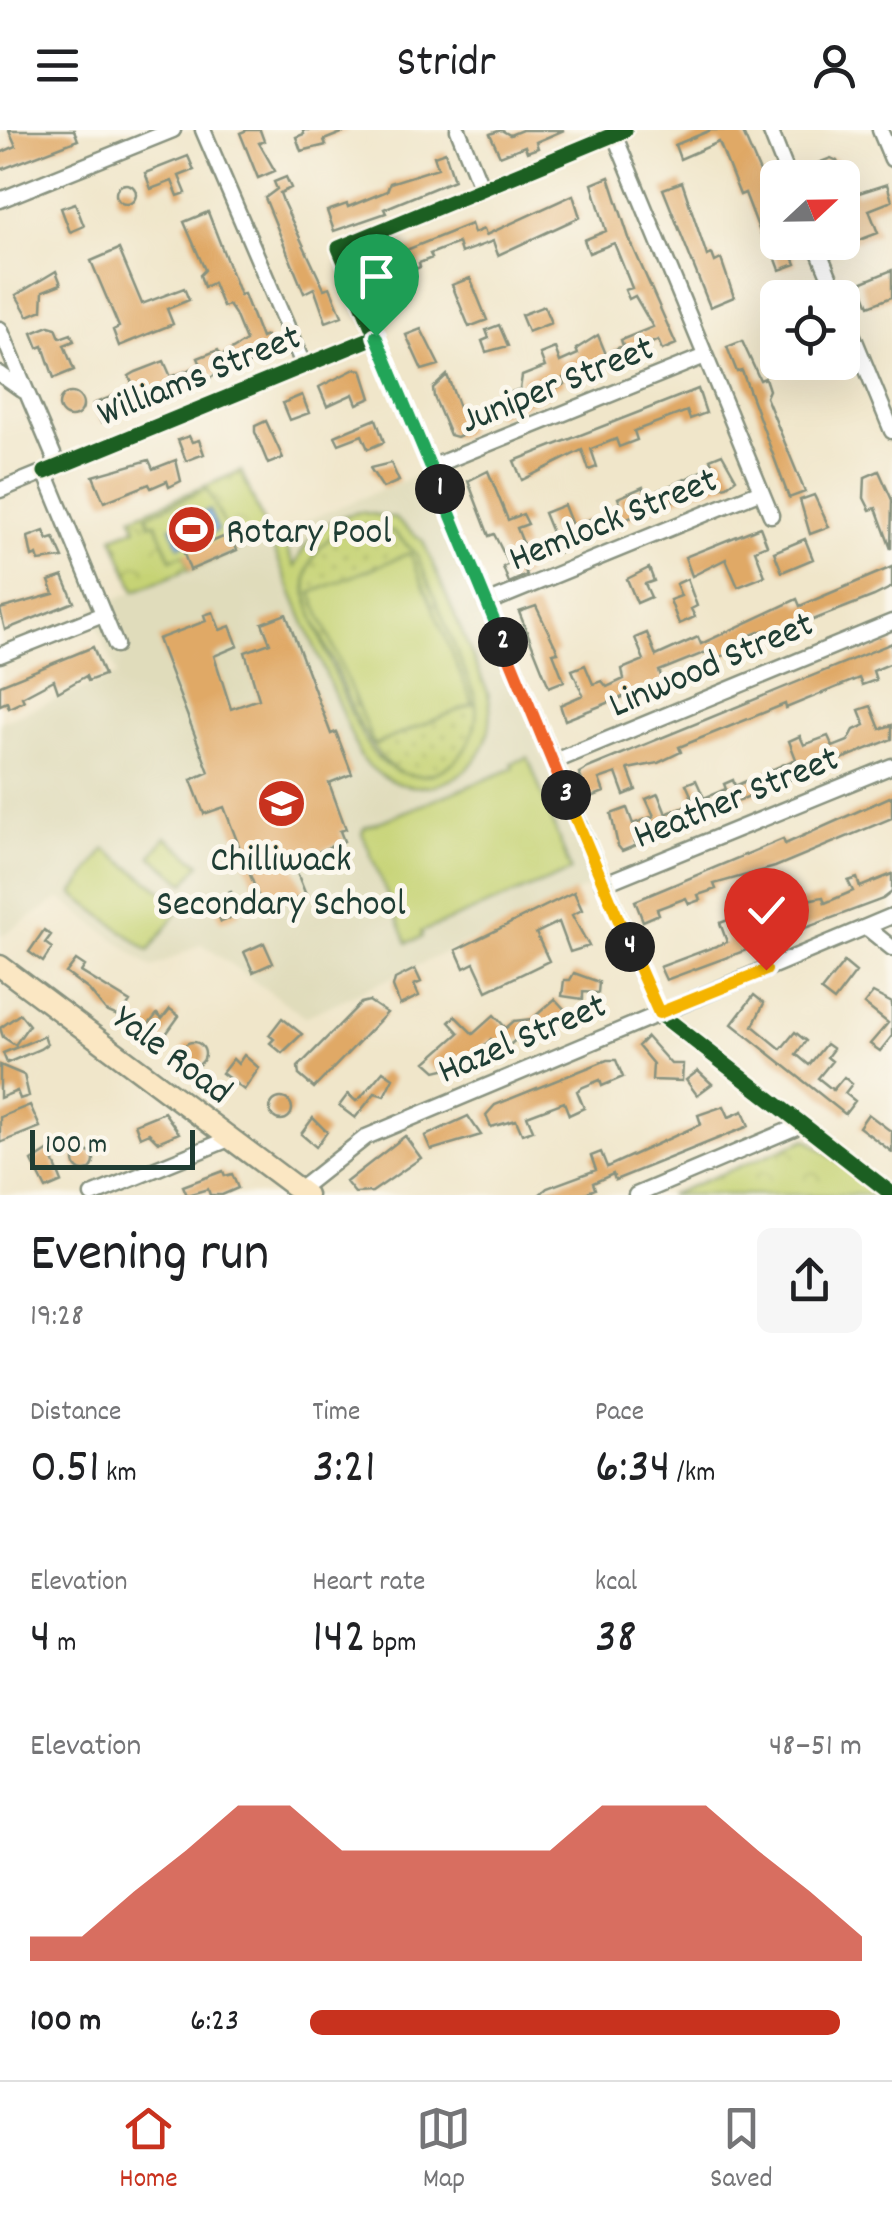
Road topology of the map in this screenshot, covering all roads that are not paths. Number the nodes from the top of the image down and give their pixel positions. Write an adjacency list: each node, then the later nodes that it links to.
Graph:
1 (173, 130): 10 (street)
2 (204, 130): 15 (street)
3 (458, 130): 9 (street)
4 (770, 130): 8 (street)
5 (880, 130): 7 (street)
6 (620, 132): 9 (street); 14 (street)
7 (892, 159)
8 (782, 160)
9 (482, 189): 12 (street)
10 (0, 200)
11 (0, 330): 17 (street)
12 (376, 336): 15 (street, Williams Street); 19 (street)
13 (860, 353): 18 (street)
14 (705, 356): 19 (street, Juniper Street); 22 (street)
15 (303, 364): 20 (street, Williams Street)
16 (0, 374): 17 (street)
17 (26, 392): 20 (street)
18 (892, 430)
19 (431, 467): 24 (street)
20 (51, 468): 21 (street, Williams Street); 25 (street)
21 (0, 490)
22 (761, 491): 23 (street); 24 (street, Hemlock Street)
23 (770, 515)
24 (487, 602): 29 (street)
25 (103, 614): 27 (street); 28 (street)
26 (892, 622): 29 (street, Linwood Street)
27 (116, 645)
28 (0, 656)
29 (553, 762): 31 (street)
30 (892, 766): 31 (street, Heather Street)
31 (603, 884): 36 (street)
32 (892, 916): 33 (street, Hazel Street)
33 (866, 927): 34 (street); 36 (street, Hazel Street)
34 (892, 948)
35 (0, 966): 38 (main road, Yale Road)
36 (659, 1013): 37 (street); 39 (street, Hazel Street)
37 (801, 1125): 40 (street); 42 (street)
38 (229, 1138): 39 (main road, Yale Road); 41 (street)
39 (302, 1192)
40 (892, 1194)
41 (92, 1195)
42 (636, 1195)

